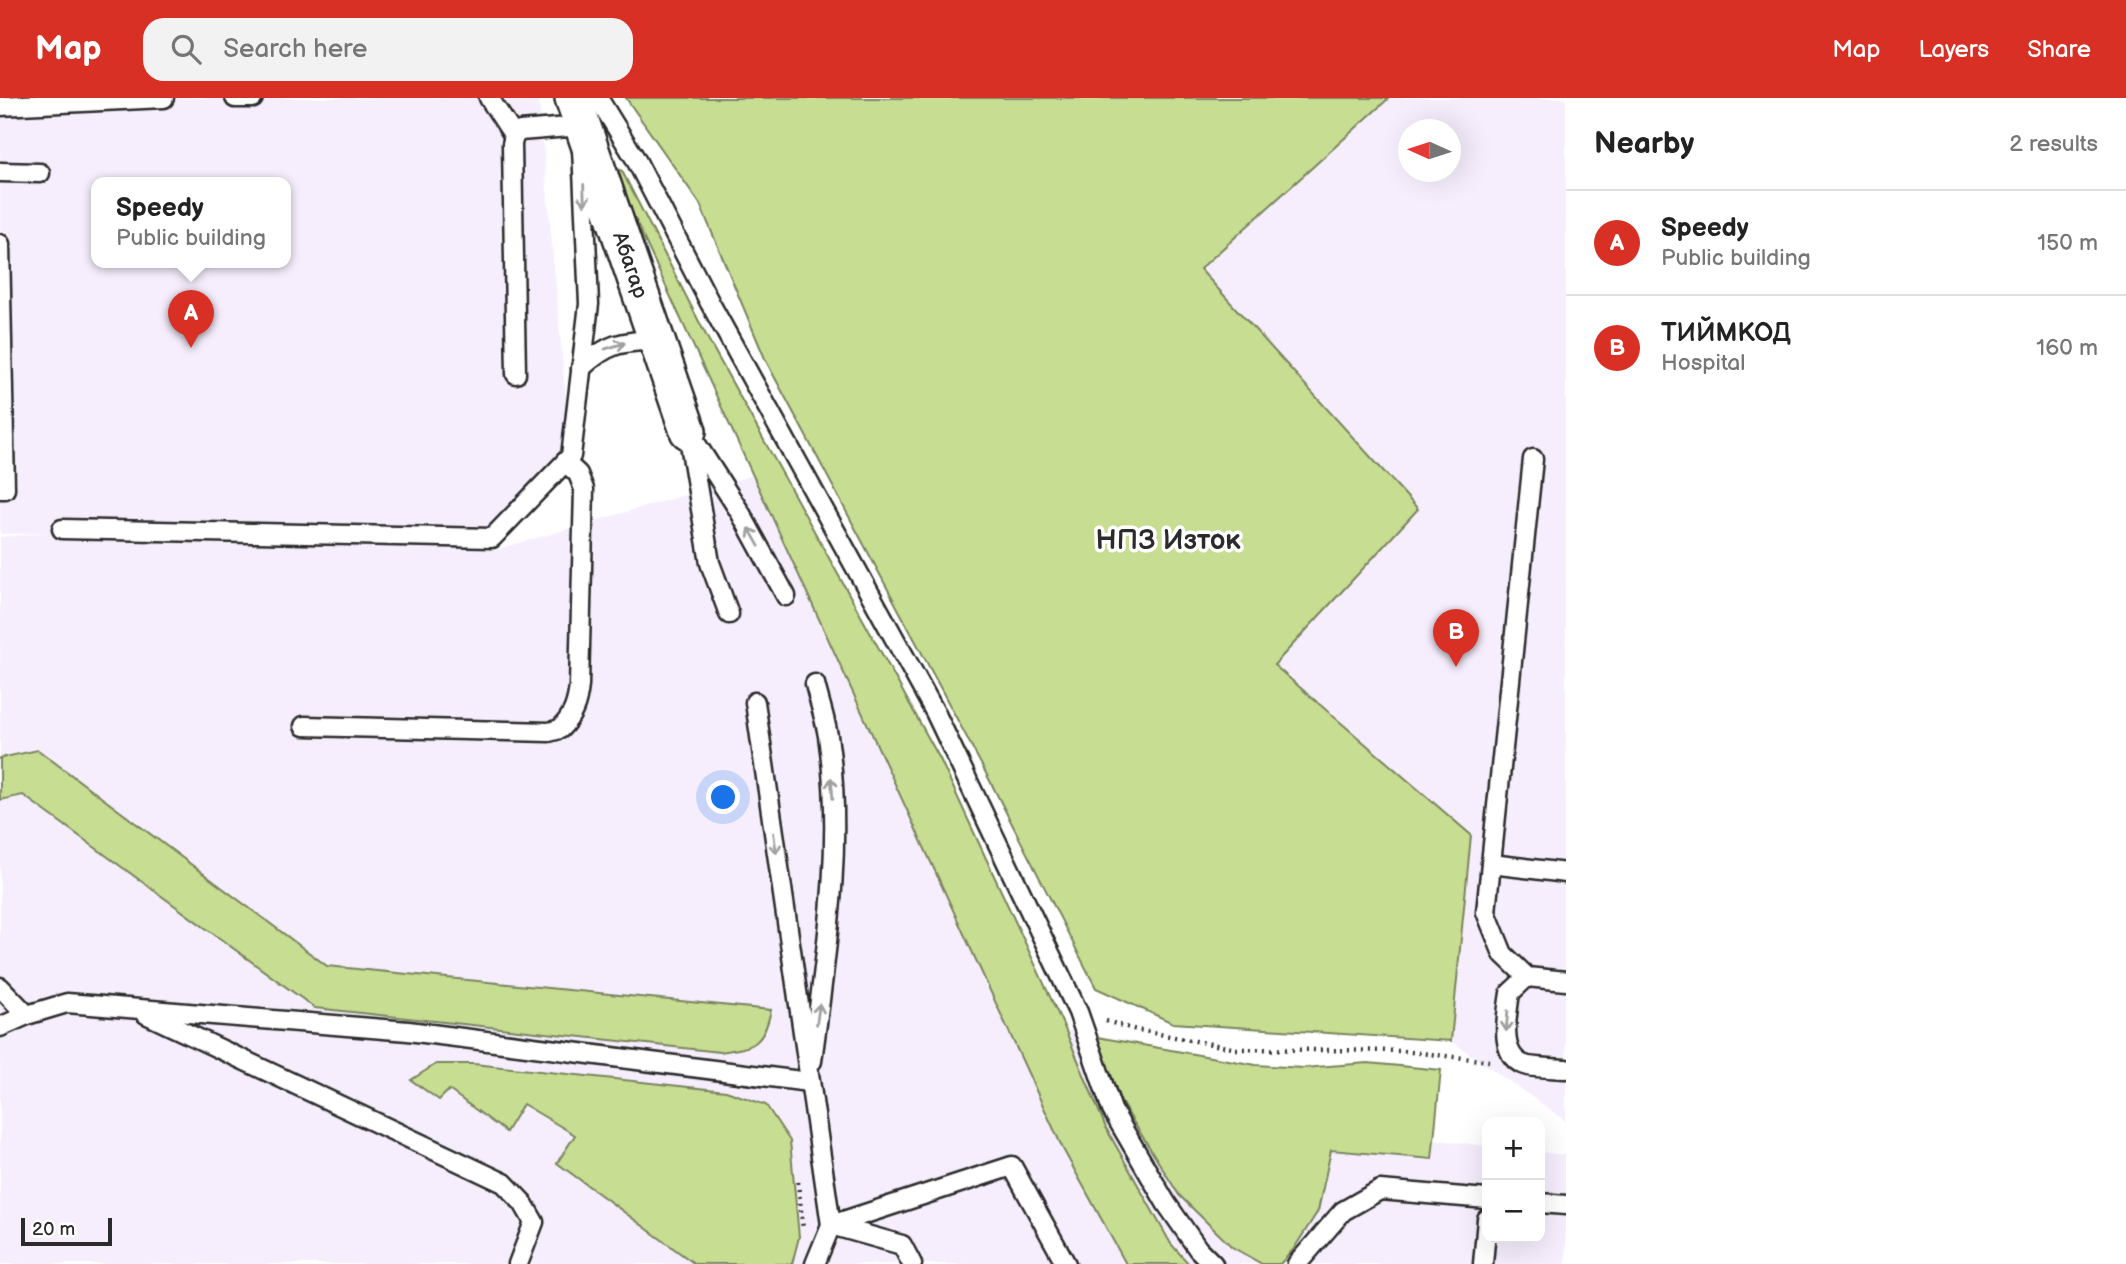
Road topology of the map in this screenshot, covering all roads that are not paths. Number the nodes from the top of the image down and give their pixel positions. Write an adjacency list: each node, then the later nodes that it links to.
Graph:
1 (164, 98): 6 (lane)
2 (235, 98): 3 (lane)
3 (245, 98): 4 (lane)
4 (253, 98)
5 (489, 98): 8 (lane)
6 (0, 106)
7 (584, 108): 8 (lane); 13 (street, Абагар); 14 (lane, one-way to 14); 46 (lane)
8 (514, 136): 15 (lane)
9 (0, 172): 10 (lane)
10 (40, 173)
11 (0, 244): 12 (lane)
12 (1, 324): 16 (lane)
13 (656, 340): 14 (lane, one-way to 13); 17 (street, Абагар)
14 (581, 368): 19 (lane)
15 (516, 374)
16 (2, 404): 20 (lane)
17 (688, 431): 22 (lane, one-way to 17); 23 (lane)
18 (1534, 459): 27 (lane)
19 (565, 462): 21 (lane); 26 (lane)
20 (0, 489)
21 (62, 529)
22 (786, 597)
23 (729, 614)
24 (815, 684): 36 (lane, one-way to 24)
25 (755, 702): 36 (lane, one-way to 36)
26 (304, 726)
27 (1491, 864): 28 (lane); 29 (lane)
28 (1566, 873)
29 (1527, 977): 30 (lane); 35 (lane, one-way to 35)
30 (1566, 981)
31 (0, 986): 33 (lane)
32 (136, 1009): 33 (lane); 36 (lane); 42 (lane)
33 (27, 1015): 34 (lane)
34 (0, 1027)
35 (1566, 1069)
36 (810, 1082): 40 (lane)
37 (1482, 1199): 47 (lane)
38 (1545, 1203): 39 (lane)
39 (1566, 1205)
40 (831, 1225): 43 (lane); 44 (lane); 45 (lane)
41 (1485, 1243): 48 (lane)
42 (518, 1264)
43 (816, 1264)
44 (912, 1264)
45 (1066, 1264)
46 (1213, 1264)
47 (1297, 1264)
48 (1483, 1264)

